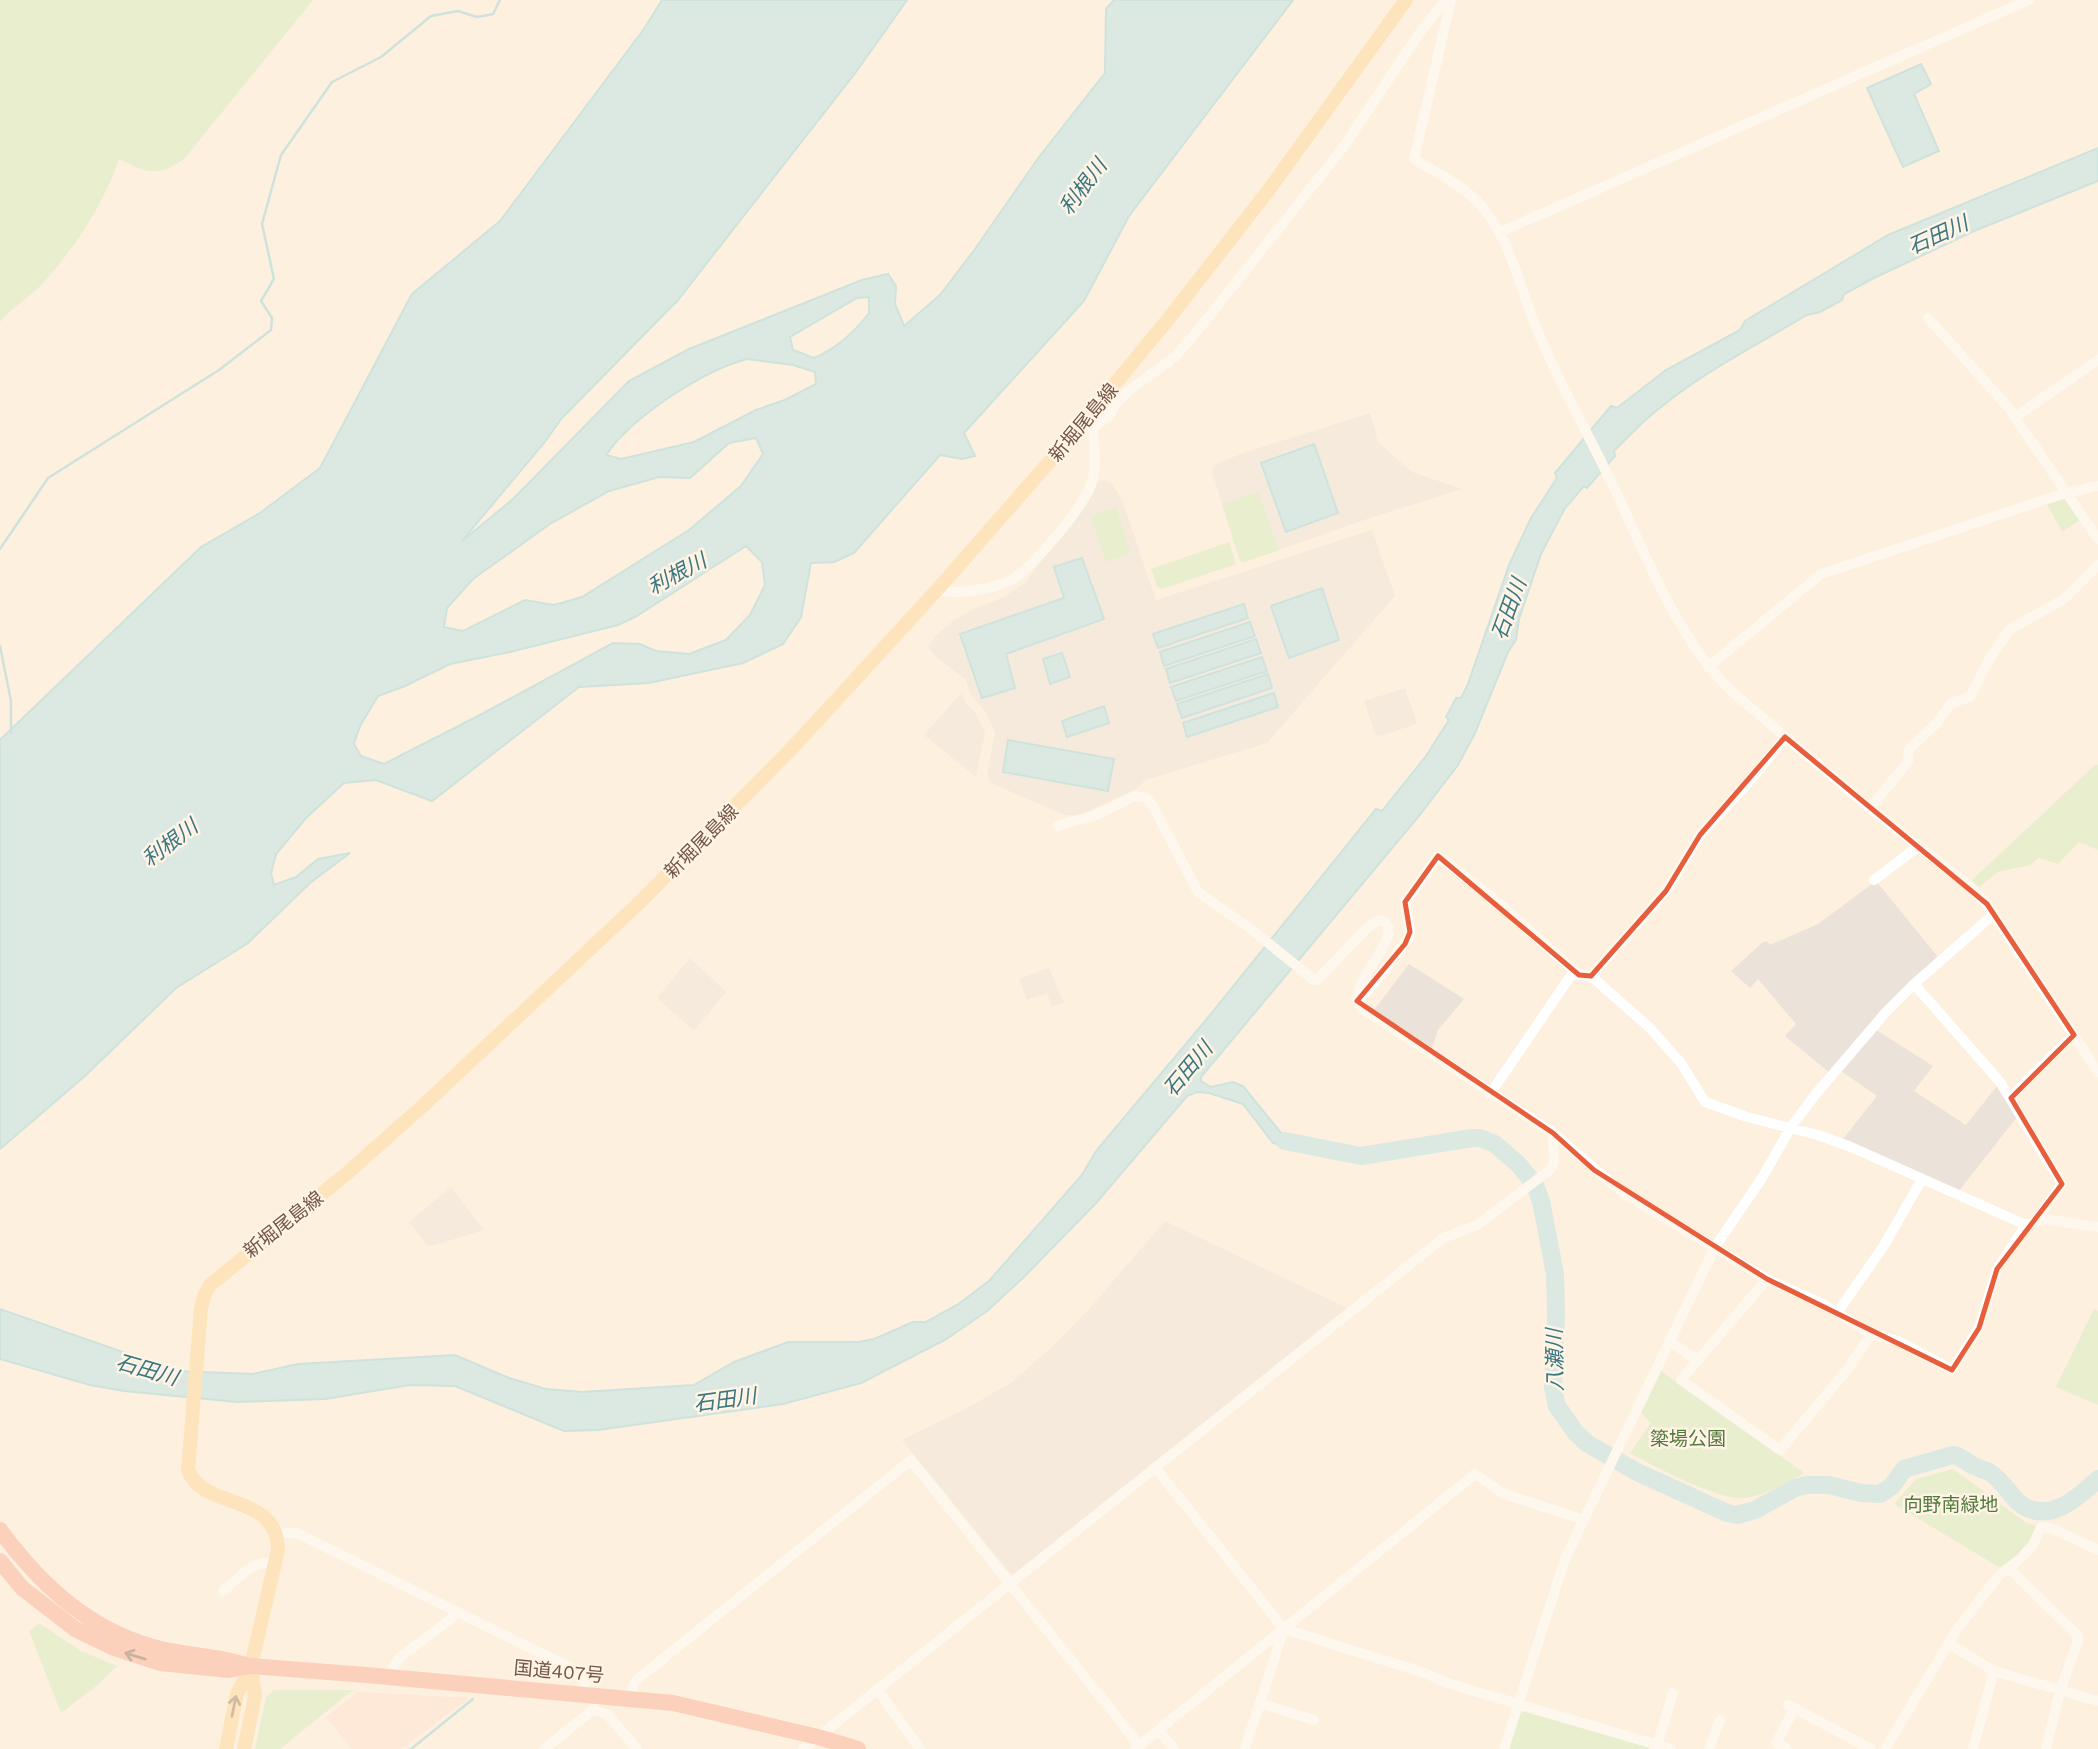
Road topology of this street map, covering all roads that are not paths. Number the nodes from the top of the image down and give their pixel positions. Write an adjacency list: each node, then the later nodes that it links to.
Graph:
1 (1406, 0): 9 (main road, 新堀尾島線)
2 (1446, 0): 9 (street)
3 (1451, 0): 5 (street)
4 (2029, 0): 5 (street)
5 (1500, 232): 15 (street)
6 (1928, 318): 8 (street)
7 (2098, 360): 8 (street)
8 (2015, 417): 11 (street)
9 (1088, 425): 14 (main road, 新堀尾島線); 14 (street)
10 (2098, 486): 11 (street)
11 (2065, 493): 12 (street); 15 (street)
12 (2098, 538)
13 (2098, 565): 17 (street)
14 (937, 590): 44 (main road, 新堀尾島線)
15 (1708, 667): 16 (street)
16 (1785, 737): 17 (street); 23 (street)
17 (1870, 808): 19 (street)
18 (1058, 826): 25 (street)
19 (1919, 846): 20 (street); 21 (street)
20 (1874, 880)
21 (1994, 914): 24 (street); 26 (street)
22 (1578, 975): 23 (street); 25 (street); 28 (street)
23 (1591, 976): 30 (street)
24 (1914, 984): 29 (street); 30 (street)
25 (1357, 1001): 28 (street)
26 (2074, 1035): 27 (street); 29 (street)
27 (2098, 1072)
28 (1490, 1094): 31 (street)
29 (2011, 1098): 33 (street)
30 (1791, 1127): 32 (street); 35 (street)
31 (1553, 1133): 35 (street); 41 (street)
32 (1922, 1179): 33 (street); 37 (street)
33 (2031, 1223): 34 (street); 38 (street)
34 (2098, 1227)
35 (1715, 1247): 36 (street); 39 (street)
36 (1767, 1279): 37 (street); 40 (street)
37 (1837, 1313): 38 (street)
38 (1871, 1334): 40 (street)
39 (1669, 1340): 40 (street); 42 (street)
40 (1696, 1360)
41 (1155, 1467): 49 (street); 52 (street)
42 (1584, 1520): 52 (street); 64 (street)
43 (0, 1530): 54 (highway, 国道407号)
44 (276, 1532): 47 (main road); 51 (street)
45 (2098, 1550): 48 (street)
46 (0, 1560): 54 (highway, 国道407号, one-way to 46)
47 (275, 1563): 50 (street); 54 (main road)
48 (2009, 1568): 53 (street); 58 (street)
49 (1010, 1584): 57 (street); 60 (street); 69 (street)
50 (223, 1591)
51 (455, 1612): 56 (street); 61 (street)
52 (1284, 1629): 63 (street); 64 (street); 67 (street)
53 (1948, 1643): 55 (street); 85 (street)
54 (251, 1666): 56 (highway, 国道407号); 71 (main road, one-way to 54); 72 (main road)
55 (1994, 1671): 58 (street); 86 (street)
56 (388, 1677): 61 (highway, 国道407号)
57 (877, 1689): 68 (street); 77 (street)
58 (2060, 1691): 62 (street); 87 (street)
59 (1673, 1693): 70 (street)
60 (630, 1698): 61 (highway, 国道407号); 68 (highway, 国道407号)
61 (592, 1700): 73 (street); 74 (street)
62 (2098, 1701)
63 (1260, 1703): 65 (street); 79 (street)
64 (1518, 1705): 70 (street); 80 (street)
65 (1314, 1720)
66 (1720, 1720): 82 (street)
67 (1159, 1730): 69 (street); 78 (street)
68 (818, 1737): 75 (street); 76 (highway, 国道407号)
69 (1138, 1747)
70 (1657, 1747): 81 (street)
71 (226, 1749)
72 (244, 1749)
73 (544, 1749)
74 (637, 1749)
75 (803, 1749)
76 (858, 1749)
77 (920, 1749)
78 (1174, 1749)
79 (1245, 1749)
80 (1504, 1749)
81 (1671, 1749)
82 (1709, 1749)
83 (1787, 1749): 84 (street)
84 (1871, 1749)
85 (1885, 1749)
86 (1973, 1749)
87 (2046, 1749)

